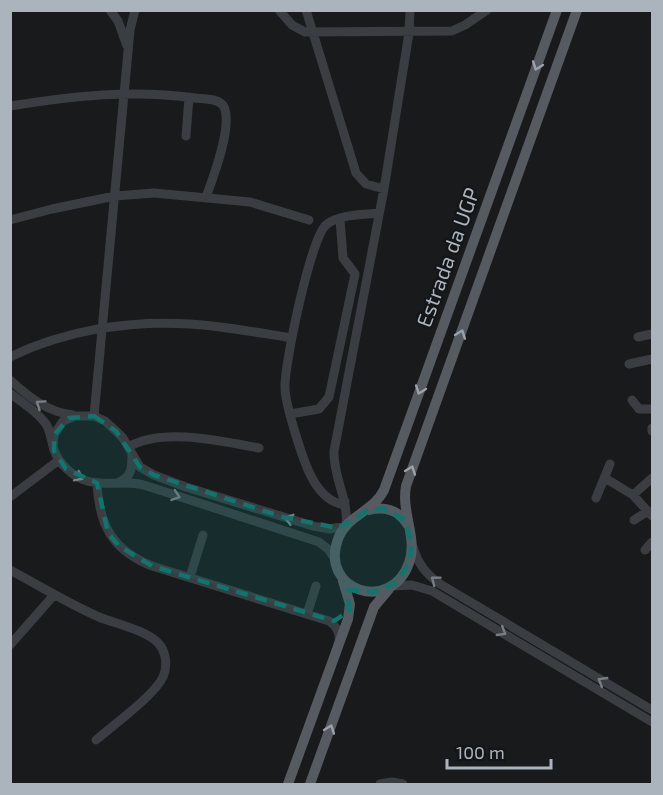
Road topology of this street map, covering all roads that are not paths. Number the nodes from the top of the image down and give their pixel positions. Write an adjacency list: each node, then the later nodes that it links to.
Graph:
1 (110, 10): 13 (street)
2 (135, 10): 13 (street)
3 (279, 10): 10 (street)
4 (292, 10): 10 (street)
5 (306, 10): 11 (street)
6 (410, 10): 12 (street)
7 (487, 10): 12 (street)
8 (556, 10): 52 (main road, Estrada da UGP, one-way to 52)
9 (578, 10): 56 (main road, one-way to 9)
10 (287, 20): 11 (street)
11 (313, 32): 12 (street); 18 (street)
12 (409, 33): 18 (street)
13 (129, 51): 14 (street)
14 (124, 92): 15 (street); 16 (street); 19 (street)
15 (189, 97): 17 (street); 20 (street)
16 (10, 105)
17 (186, 135)
18 (384, 189): 21 (street)
19 (115, 196): 20 (street); 23 (street); 25 (street)
20 (206, 197): 24 (street)
21 (379, 213): 22 (street); 51 (street)
22 (340, 219): 36 (street); 36 (street)
23 (10, 220)
24 (309, 220)
25 (101, 329): 27 (street); 29 (street); 38 (street)
26 (652, 334): 28 (street)
27 (286, 337)
28 (638, 337)
29 (10, 357)
30 (652, 359): 31 (street)
31 (628, 364)
32 (10, 380): 37 (street, one-way to 32)
33 (10, 393): 39 (street)
34 (632, 400): 35 (street)
35 (652, 409)
36 (290, 414): 51 (street)
37 (75, 416): 38 (street); 39 (street)
38 (94, 416): 41 (street)
39 (53, 446): 42 (street)
40 (259, 448): 41 (street)
41 (130, 450): 46 (street); 55 (street, one-way to 41)
42 (59, 460): 47 (street, one-way to 47); 49 (street)
43 (610, 465): 44 (street)
44 (605, 478): 48 (street); 50 (street)
45 (652, 478): 48 (street)
46 (119, 482): 47 (street); 61 (street, one-way to 61)
47 (98, 483): 64 (street)
48 (633, 495): 53 (street)
49 (10, 498)
50 (596, 498)
51 (345, 501): 52 (street); 55 (street)
52 (366, 511): 55 (main road, Estrada da UGP); 56 (main road)
53 (650, 513): 54 (street)
54 (634, 520)
55 (346, 526): 61 (main road)
56 (408, 527): 59 (main road)
57 (203, 535): 64 (street)
58 (652, 542): 60 (street)
59 (412, 544): 66 (main road); 73 (street, one-way to 59)
60 (645, 550)
61 (335, 559): 63 (main road)
62 (10, 570): 67 (street)
63 (339, 573): 66 (main road); 68 (main road)
64 (190, 577): 69 (street)
65 (316, 586): 69 (street)
66 (393, 586): 74 (street, one-way to 74); 77 (main road, one-way to 66)
67 (54, 595): 72 (street); 75 (street)
68 (349, 611): 70 (street); 71 (main road)
69 (307, 614): 70 (street)
70 (329, 621): 71 (street)
71 (339, 642): 76 (main road)
72 (10, 645)
73 (652, 710)
74 (652, 722)
75 (96, 740)
76 (288, 784)
77 (310, 784)
78 (380, 784): 79 (street)
79 (403, 784)

